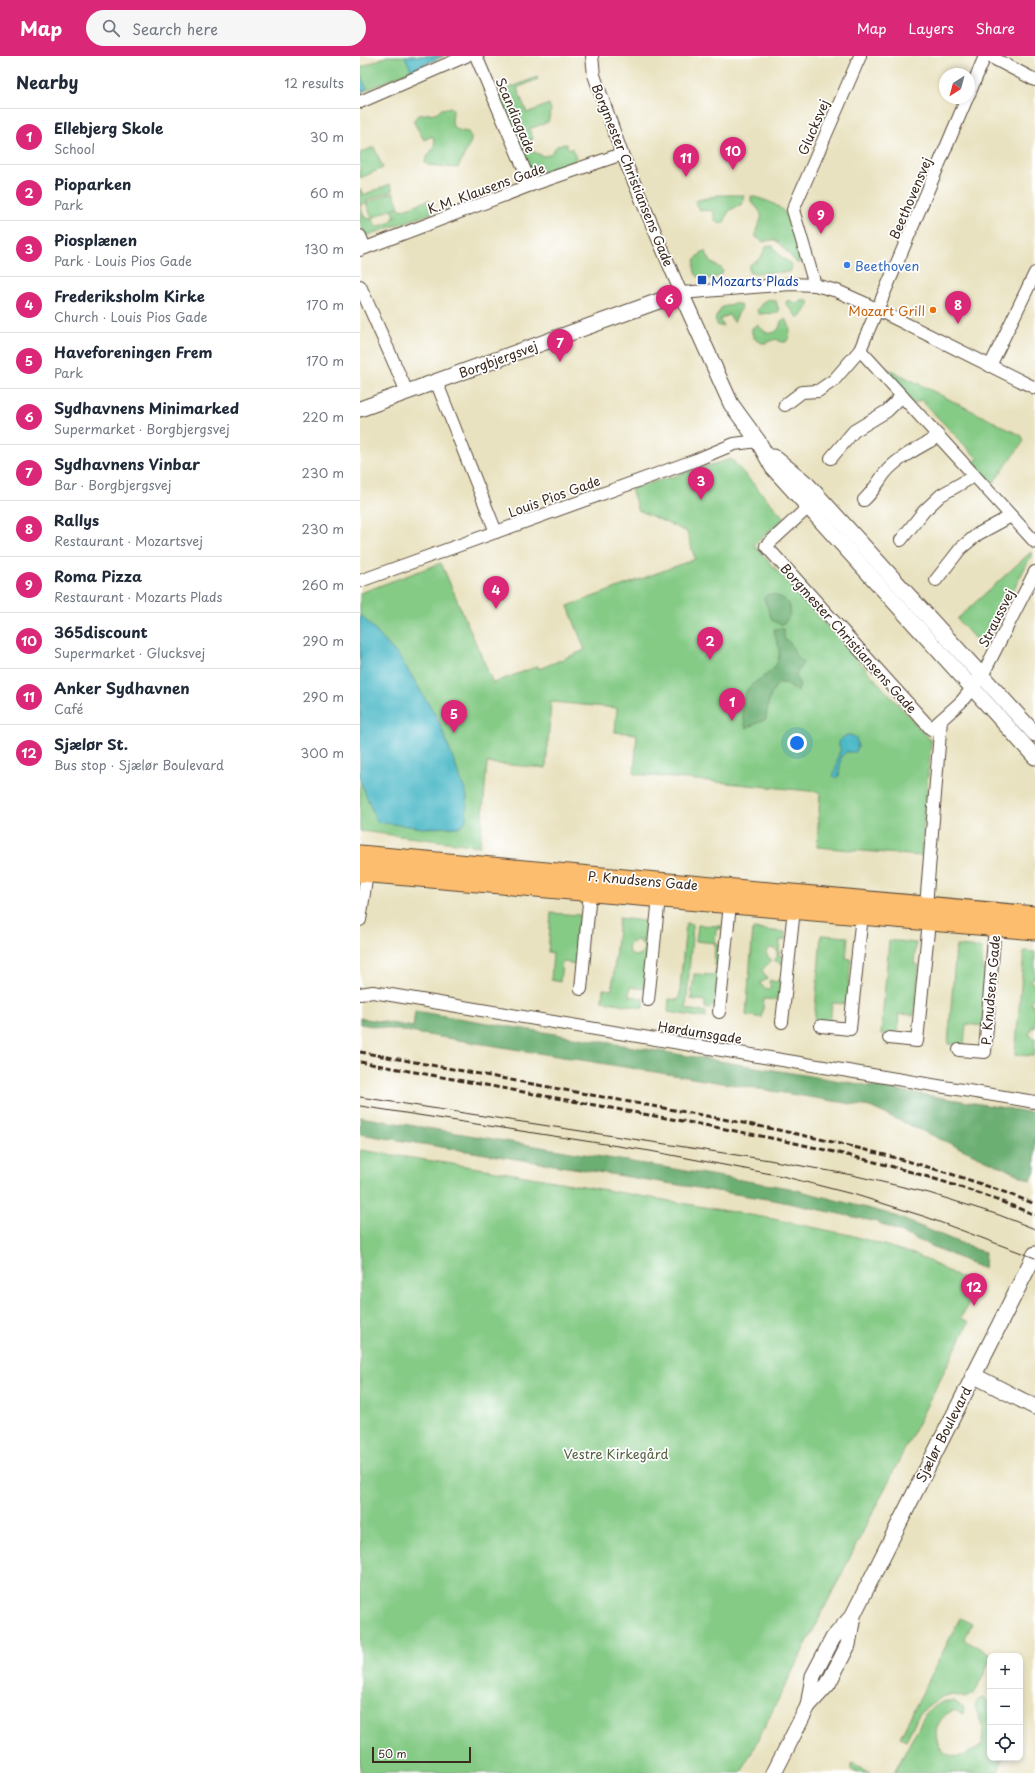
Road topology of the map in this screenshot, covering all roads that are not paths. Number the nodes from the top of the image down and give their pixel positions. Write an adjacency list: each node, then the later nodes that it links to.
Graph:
1 (466, 56): 9 (street)
2 (476, 56): 12 (street, Scandiagade)
3 (592, 56): 11 (street, Borgmester Christiansens Gade)
4 (860, 56): 16 (street, Glucksvej)
5 (985, 56): 7 (street)
6 (989, 56): 8 (street)
7 (975, 80)
8 (1035, 80)
9 (360, 102)
10 (964, 104): 19 (street, Beethovensvej)
11 (622, 154): 12 (street, K.M. Klausens Gade); 18 (street, Borgmester Christiansens Gade)
12 (530, 185): 14 (street, K.M. Klausens Gade)
13 (360, 236): 14 (street)
14 (363, 249)
15 (1035, 273): 21 (street)
16 (815, 285): 18 (street); 19 (street)
17 (360, 286): 24 (street)
18 (681, 293): 22 (street, Borgbjergsvej); 29 (street, Borgmester Christiansens Gade)
19 (878, 309): 20 (street, Beethovensvej); 21 (street)
20 (860, 350): 25 (street); 26 (street, Beethovensvej)
21 (990, 366): 23 (street)
22 (436, 381): 24 (street, Borgbjergsvej); 35 (street)
23 (1035, 388)
24 (407, 392): 27 (street, Borgbjergsvej)
25 (902, 396): 28 (street); 30 (street)
26 (785, 405)
27 (360, 409)
28 (939, 436): 31 (street); 32 (street)
29 (758, 441): 33 (street, Borgmester Christiansens Gade); 35 (street, Louis Pios Gade)
30 (831, 458)
31 (974, 476): 34 (street); 36 (street)
32 (864, 500)
33 (814, 502): 41 (street, Borgmester Christiansens Gade); 42 (street, Borgmester Christiansens Gade); 43 (street, Borgmester Christiansens Gade)
34 (1011, 516): 37 (street); 39 (street)
35 (496, 532): 40 (street, Louis Pios Gade)
36 (901, 540)
37 (1035, 542)
38 (1035, 572): 41 (street, Straussvej)
39 (936, 580)
40 (360, 581)
41 (982, 676): 42 (street, Borgmester Christiansens Gade); 44 (street, Borgmester Christiansens Gade)
42 (973, 688): 43 (street, Borgmester Christiansens Gade); 45 (street, Borgmester Christiansens Gade)
43 (941, 720): 52 (street)
44 (1035, 734)
45 (1035, 756)
46 (360, 855): 52 (main road, P. Knudsens Gade)
47 (363, 873): 48 (main road, P. Knudsens Gade); 55 (street)
48 (590, 892): 49 (main road, P. Knudsens Gade); 58 (street, P. Knudsens Gade)
49 (659, 898): 50 (main road, P. Knudsens Gade); 60 (street, P. Knudsens Gade)
50 (730, 904): 51 (main road, P. Knudsens Gade); 61 (street)
51 (794, 909): 53 (main road, P. Knudsens Gade); 62 (street)
52 (927, 913): 53 (main road, P. Knudsens Gade); 54 (main road, P. Knudsens Gade); 56 (main road, P. Knudsens Gade); 64 (street)
53 (862, 915): 63 (street)
54 (1035, 916)
55 (360, 920)
56 (995, 926): 57 (main road, P. Knudsens Gade); 65 (street, P. Knudsens Gade)
57 (1035, 930)
58 (581, 989)
59 (360, 994): 66 (street, Hørdumsgade)
60 (648, 1000)
61 (719, 1012)
62 (782, 1022)
63 (821, 1026)
64 (889, 1038)
65 (959, 1050)
66 (1035, 1102)
67 (1035, 1254): 68 (street, Sjælør Boulevard)
68 (973, 1375): 69 (street); 70 (street, Sjælør Boulevard)
69 (1035, 1407)
70 (774, 1773)

